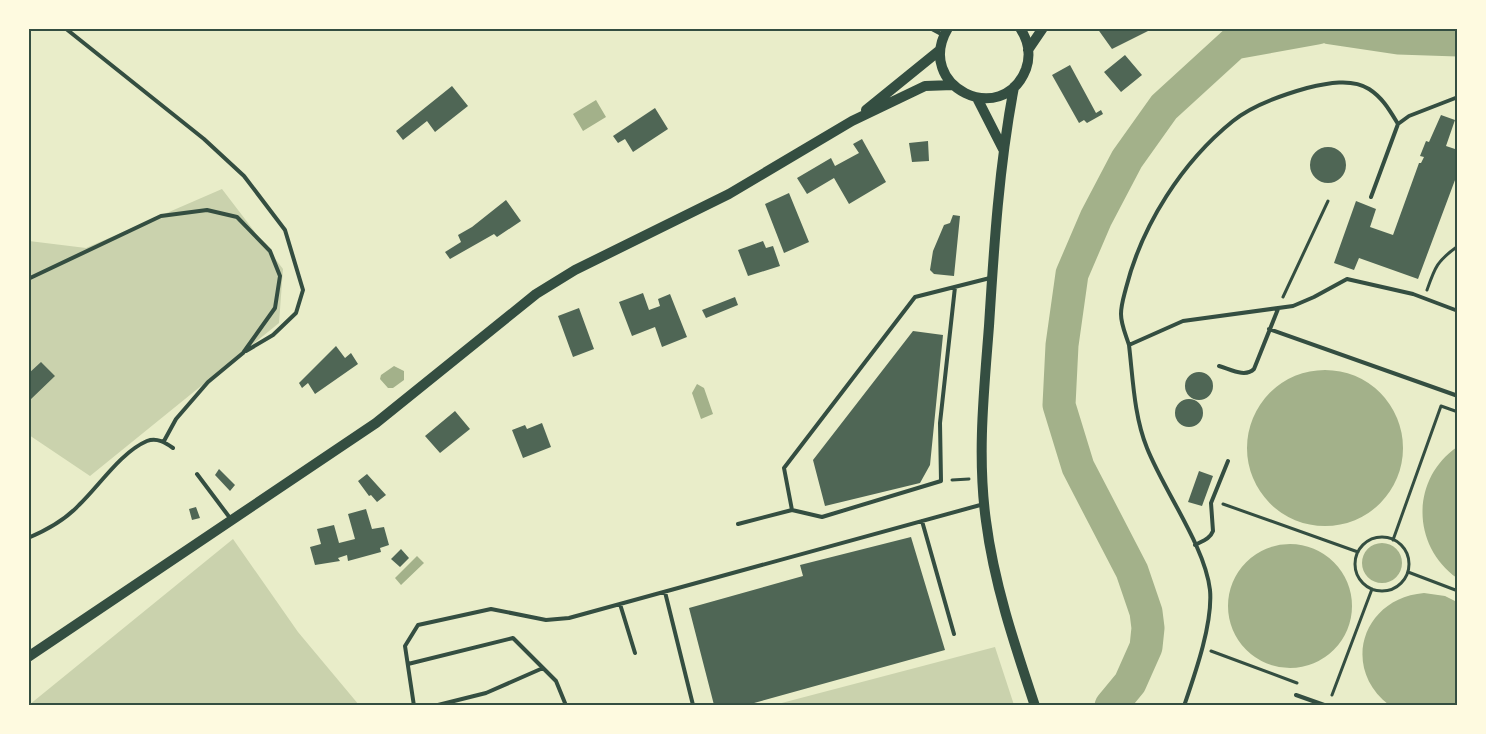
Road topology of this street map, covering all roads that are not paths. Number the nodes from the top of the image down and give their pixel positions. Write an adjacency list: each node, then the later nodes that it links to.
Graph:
1 (65, 28): 23 (lane)
2 (930, 28): 5 (lane)
3 (1020, 28): 7 (main road)
4 (1043, 28): 7 (main road)
5 (946, 32): 6 (main road)
6 (940, 50): 8 (main road); 12 (main road)
7 (1028, 50): 9 (main road)
8 (953, 85): 11 (main road); 12 (main road)
9 (1014, 87): 11 (main road); 14 (main road)
10 (1458, 97): 13 (lane)
11 (977, 98): 14 (main road)
12 (852, 121): 32 (main road)
13 (1398, 124): 15 (lane); 22 (lane)
14 (1003, 149): 16 (main road)
15 (1371, 197)
16 (992, 277): 18 (lane); 30 (main road)
17 (28, 279): 23 (lane)
18 (955, 287): 31 (lane); 31 (lane)
19 (1278, 309): 20 (lane); 21 (lane); 22 (lane)
20 (1458, 311)
21 (1269, 329): 24 (lane); 25 (lane)
22 (1129, 345): 36 (lane)
23 (243, 353): 26 (lane)
24 (1220, 366)
25 (1458, 396)
26 (164, 441): 27 (lane); 35 (lane)
27 (173, 448)
28 (1228, 461): 36 (lane)
29 (197, 474): 32 (lane)
30 (985, 504): 33 (lane); 49 (main road)
31 (792, 510): 34 (lane)
32 (233, 521): 41 (main road)
33 (922, 521): 37 (lane); 39 (lane)
34 (738, 524)
35 (28, 538)
36 (1195, 545): 50 (lane)
37 (664, 592): 38 (lane); 48 (lane)
38 (620, 604): 40 (lane); 42 (lane)
39 (954, 634)
40 (635, 653)
41 (28, 657)
42 (408, 664): 43 (lane); 45 (lane)
43 (543, 669): 46 (lane); 47 (lane)
44 (1296, 695): 51 (lane)
45 (414, 705)
46 (434, 705)
47 (564, 705)
48 (693, 705)
49 (1035, 705)
50 (1184, 705)
51 (1327, 705)

